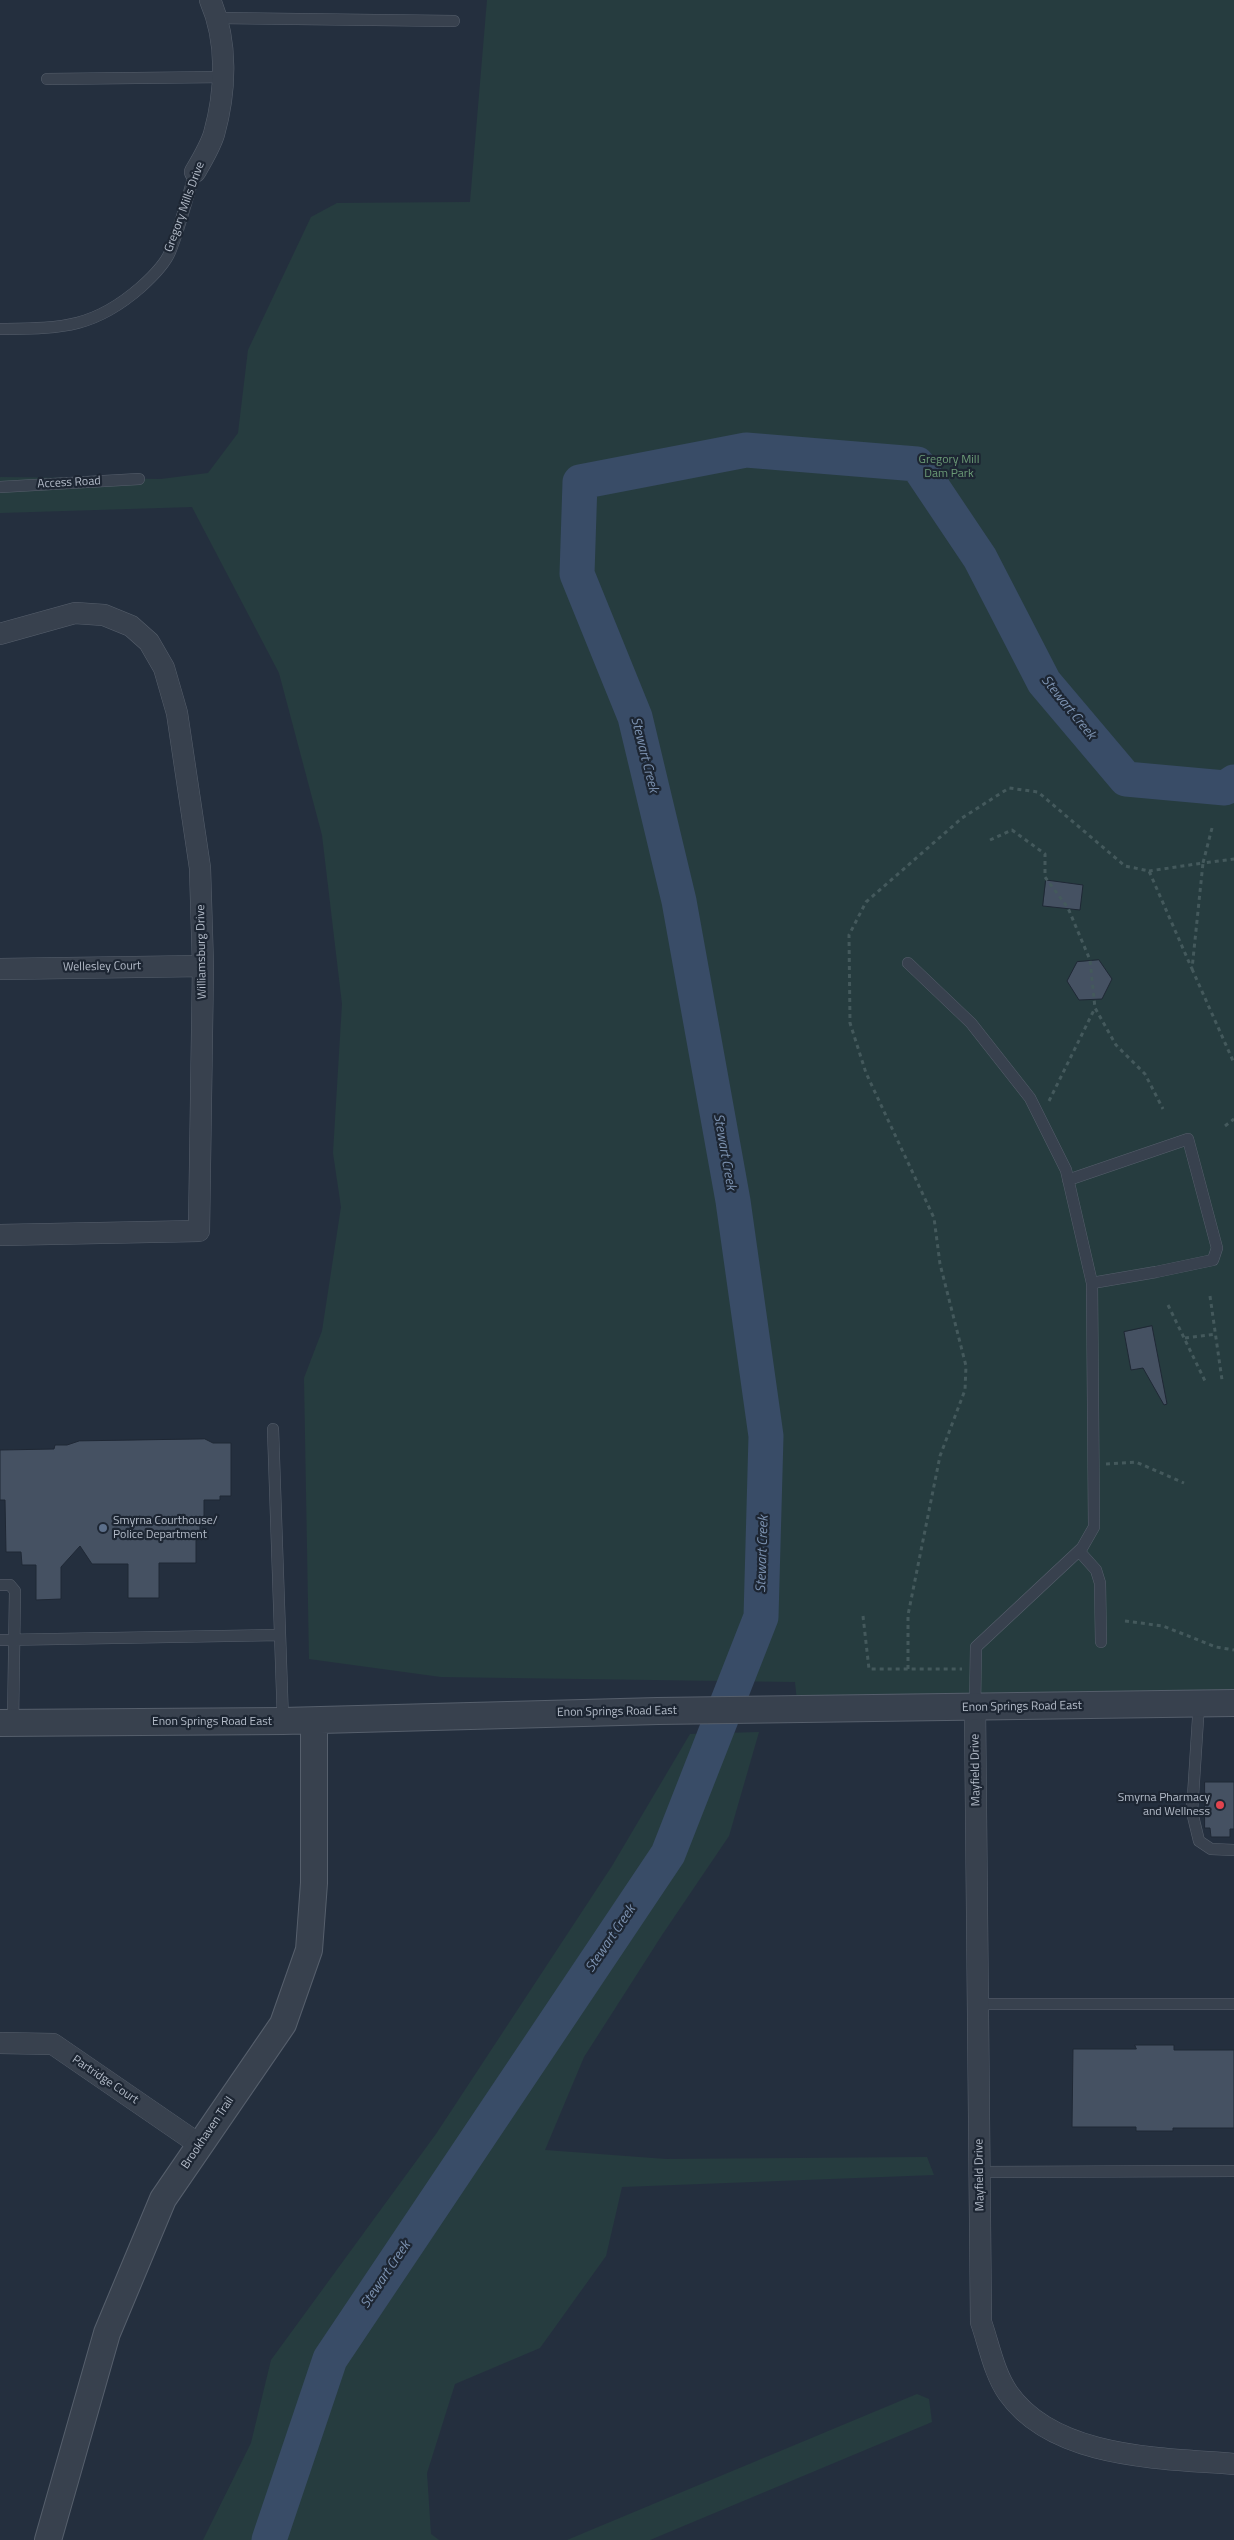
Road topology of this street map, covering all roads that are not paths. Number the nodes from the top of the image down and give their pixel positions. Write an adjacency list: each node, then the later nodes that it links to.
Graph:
1 (214, 9): 2 (lane); 3 (street, Gregory Mills Drive)
2 (454, 20)
3 (224, 77): 4 (lane); 5 (street, Gregory Mills Drive)
4 (47, 78)
5 (196, 172): 6 (lane, Gregory Mills Drive)
6 (0, 329)
7 (139, 479): 8 (lane, Access Road)
8 (0, 487)
9 (0, 634): 11 (street, Williamsburg Drive)
10 (908, 963): 13 (lane)
11 (203, 966): 12 (street, Wellesley Court); 14 (street, Williamsburg Drive)
12 (0, 969)
13 (1068, 1180): 15 (lane); 15 (lane)
14 (0, 1235)
15 (1092, 1283): 17 (lane)
16 (273, 1429): 19 (lane)
17 (1078, 1551): 22 (lane); 25 (lane)
18 (0, 1585): 21 (lane)
19 (280, 1635): 21 (lane); 27 (lane)
20 (0, 1640): 21 (lane)
21 (16, 1640): 28 (lane)
22 (1101, 1642)
23 (1198, 1703): 24 (street, Enon Springs Road East); 25 (street, Enon Springs Road East); 29 (lane)
24 (1234, 1703)
25 (975, 1708): 26 (street, Enon Springs Road East); 30 (street, Mayfield Drive)
26 (314, 1720): 27 (street, Enon Springs Road East); 33 (street, Brookhaven Trail)
27 (283, 1721): 28 (street, Enon Springs Road East)
28 (7, 1723)
29 (1234, 1850)
30 (978, 2004): 31 (lane); 35 (street, Mayfield Drive)
31 (1234, 2004)
32 (0, 2043): 33 (street, Partridge Court)
33 (200, 2144): 37 (street, Brookhaven Trail)
34 (1234, 2171): 35 (lane)
35 (980, 2172): 36 (street, Mayfield Drive)
36 (1234, 2464)
37 (48, 2540)

